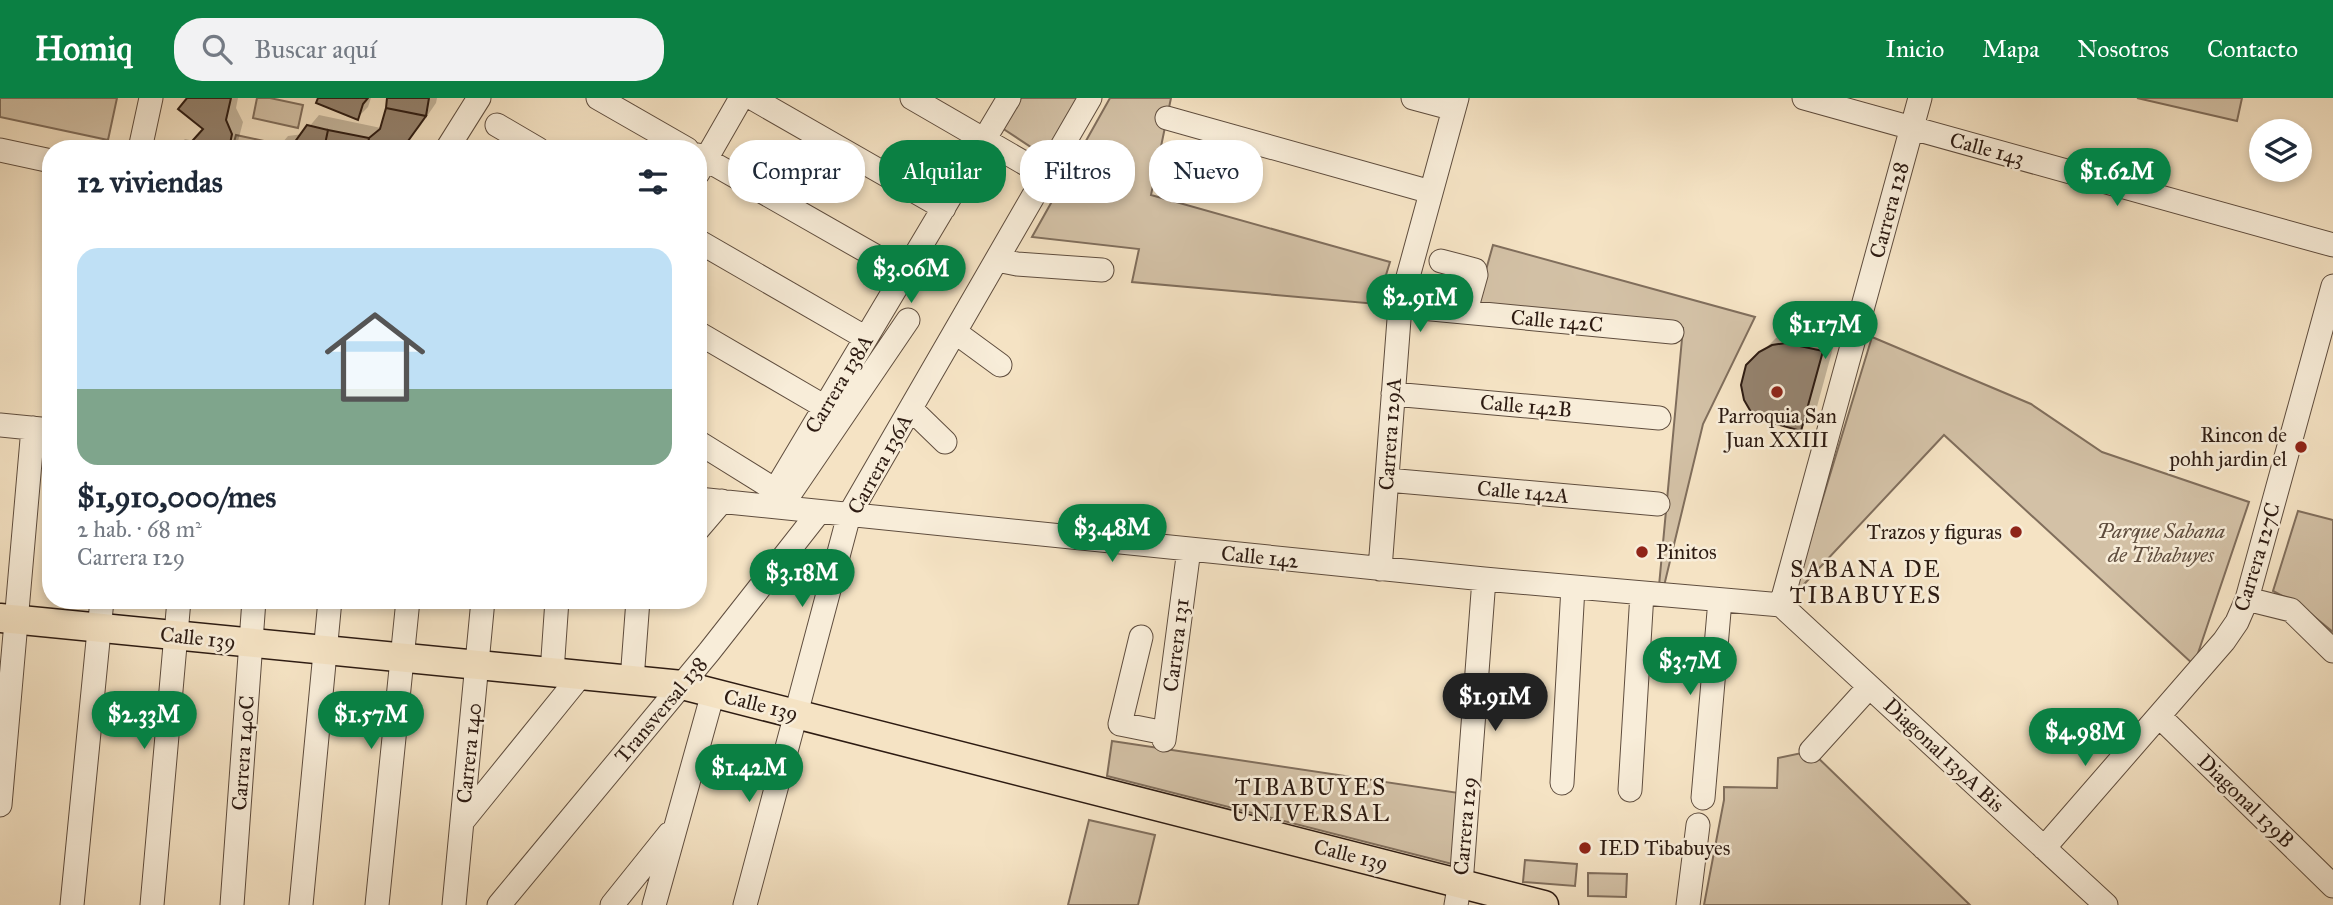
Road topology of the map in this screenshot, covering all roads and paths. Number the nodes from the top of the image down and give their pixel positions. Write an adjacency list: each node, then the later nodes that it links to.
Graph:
1 (151, 98): 17 (street)
2 (479, 98): 18 (street)
3 (598, 98): 20 (street)
4 (741, 98): 22 (street)
5 (752, 98): 29 (street)
6 (912, 98): 16 (street)
7 (1009, 98): 16 (street, Carrera 138A)
8 (1090, 98): 21 (street, Carrera 136A)
9 (1413, 98): 12 (street)
10 (1804, 98): 15 (street, Calle 143)
11 (1920, 98): 15 (street, Carrera 128)
12 (1456, 103): 27 (street, Carrera 129A)
13 (1167, 118): 27 (street)
14 (497, 125): 19 (street)
15 (1912, 128): 30 (street, Calle 143); 67 (street, Carrera 128)
16 (984, 139): 25 (street); 29 (street, Carrera 138A)
17 (142, 140)
18 (453, 140)
19 (523, 140)
20 (666, 140)
21 (1065, 140)
22 (707, 145)
23 (0, 150): 24 (street)
24 (42, 159)
25 (1020, 160)
26 (707, 164): 35 (street)
27 (1431, 192): 37 (street, Carrera 129A)
28 (1029, 203): 32 (street, Carrera 136A)
29 (944, 208): 35 (street, Carrera 138A)
30 (2333, 245)
31 (707, 246): 42 (street)
32 (997, 260): 34 (street); 39 (street, Carrera 136A)
33 (1441, 261): 37 (street)
34 (1102, 270)
35 (905, 273): 42 (street, Carrera 138A)
36 (2333, 286): 66 (street, Carrera 127C)
37 (1403, 296): 40 (street, Calle 142C); 44 (street, Carrera 129A)
38 (908, 320): 53 (street)
39 (955, 332): 43 (street); 46 (street, Carrera 136A)
40 (1672, 332)
41 (707, 338): 45 (street)
42 (866, 338): 45 (street, Carrera 138A)
43 (1000, 365)
44 (1393, 394): 47 (street, Calle 142B); 52 (street, Carrera 129A)
45 (825, 407): 53 (street, Carrera 138A)
46 (911, 409): 50 (street); 58 (street, Carrera 136A)
47 (1660, 418)
48 (0, 425): 49 (street)
49 (42, 429): 76 (street)
50 (945, 442)
51 (707, 448): 53 (street)
52 (1387, 480): 56 (street, Calle 142A); 61 (street, Carrera 129A)
53 (781, 493): 57 (street)
54 (707, 500): 55 (street, Calle 142)
55 (722, 501): 57 (street, Calle 142); 59 (street)
56 (1658, 504)
57 (813, 512): 58 (street, Calle 142); 88 (street, Transversal 138)
58 (849, 515): 60 (street, Calle 142); 92 (street, Carrera 136A)
59 (707, 518)
60 (1189, 549): 61 (street, Calle 142); 78 (street, Carrera 131)
61 (1380, 569): 62 (street, Calle 142)
62 (1484, 579): 63 (street, Calle 142); 104 (street, Carrera 129)
63 (1573, 587): 64 (street, Calle 142); 95 (street)
64 (1642, 593): 65 (street, Calle 142); 96 (street)
65 (1720, 600): 67 (street, Calle 142); 97 (street)
66 (2246, 600): 81 (street); 93 (street, Carrera 127C)
67 (1781, 605): 89 (street, Diagonal 139A Bis)
68 (178, 609): 77 (street)
69 (253, 609): 79 (street, Carrera 140C)
70 (329, 609): 80 (street)
71 (407, 609): 82 (street)
72 (482, 609): 84 (street, Carrera 140)
73 (556, 609): 85 (street)
74 (637, 609): 87 (street)
75 (100, 614): 76 (main road, Calle 139); 77 (main road, Calle 139); 105 (street)
76 (8, 619): 83 (street)
77 (176, 635): 79 (main road, Calle 139); 106 (street)
78 (1140, 638)
79 (251, 643): 80 (main road, Calle 139); 107 (street, Carrera 140C)
80 (324, 650): 82 (main road, Calle 139); 108 (street)
81 (2333, 651)
82 (402, 657): 84 (main road, Calle 139); 109 (street)
83 (7, 662): 91 (street)
84 (478, 665): 85 (main road, Calle 139); 99 (street, Carrera 140)
85 (552, 672): 86 (main road, Calle 139)
86 (581, 675): 87 (main road, Calle 139); 99 (street)
87 (632, 680): 88 (main road, Calle 139)
88 (682, 685): 90 (main road, Calle 139); 111 (street, Transversal 138)
89 (1870, 687): 94 (street); 102 (street, Diagonal 139A Bis)
90 (713, 693): 92 (main road, Calle 139); 100 (street)
91 (5, 706): 98 (street)
92 (796, 714): 104 (main road, Calle 139); 114 (street, Carrera 136A)
93 (2160, 717): 102 (street, Carrera 127C); 103 (street, Diagonal 139B)
94 (1811, 751)
95 (1562, 783)
96 (1630, 790)
97 (1703, 798)
98 (0, 805)
99 (462, 822): 110 (street, Carrera 140)
100 (676, 825): 112 (street); 113 (street)
101 (1698, 825): 116 (street)
102 (2044, 848): 117 (street, Diagonal 139A Bis)
103 (2333, 886)
104 (1458, 894): 115 (main road, Calle 139)
105 (72, 905)
106 (152, 905)
107 (232, 905)
108 (301, 905)
109 (377, 905)
110 (454, 905)
111 (499, 905)
112 (612, 905)
113 (654, 905)
114 (745, 905)
115 (1544, 905)
116 (1688, 905)
117 (2106, 905)

